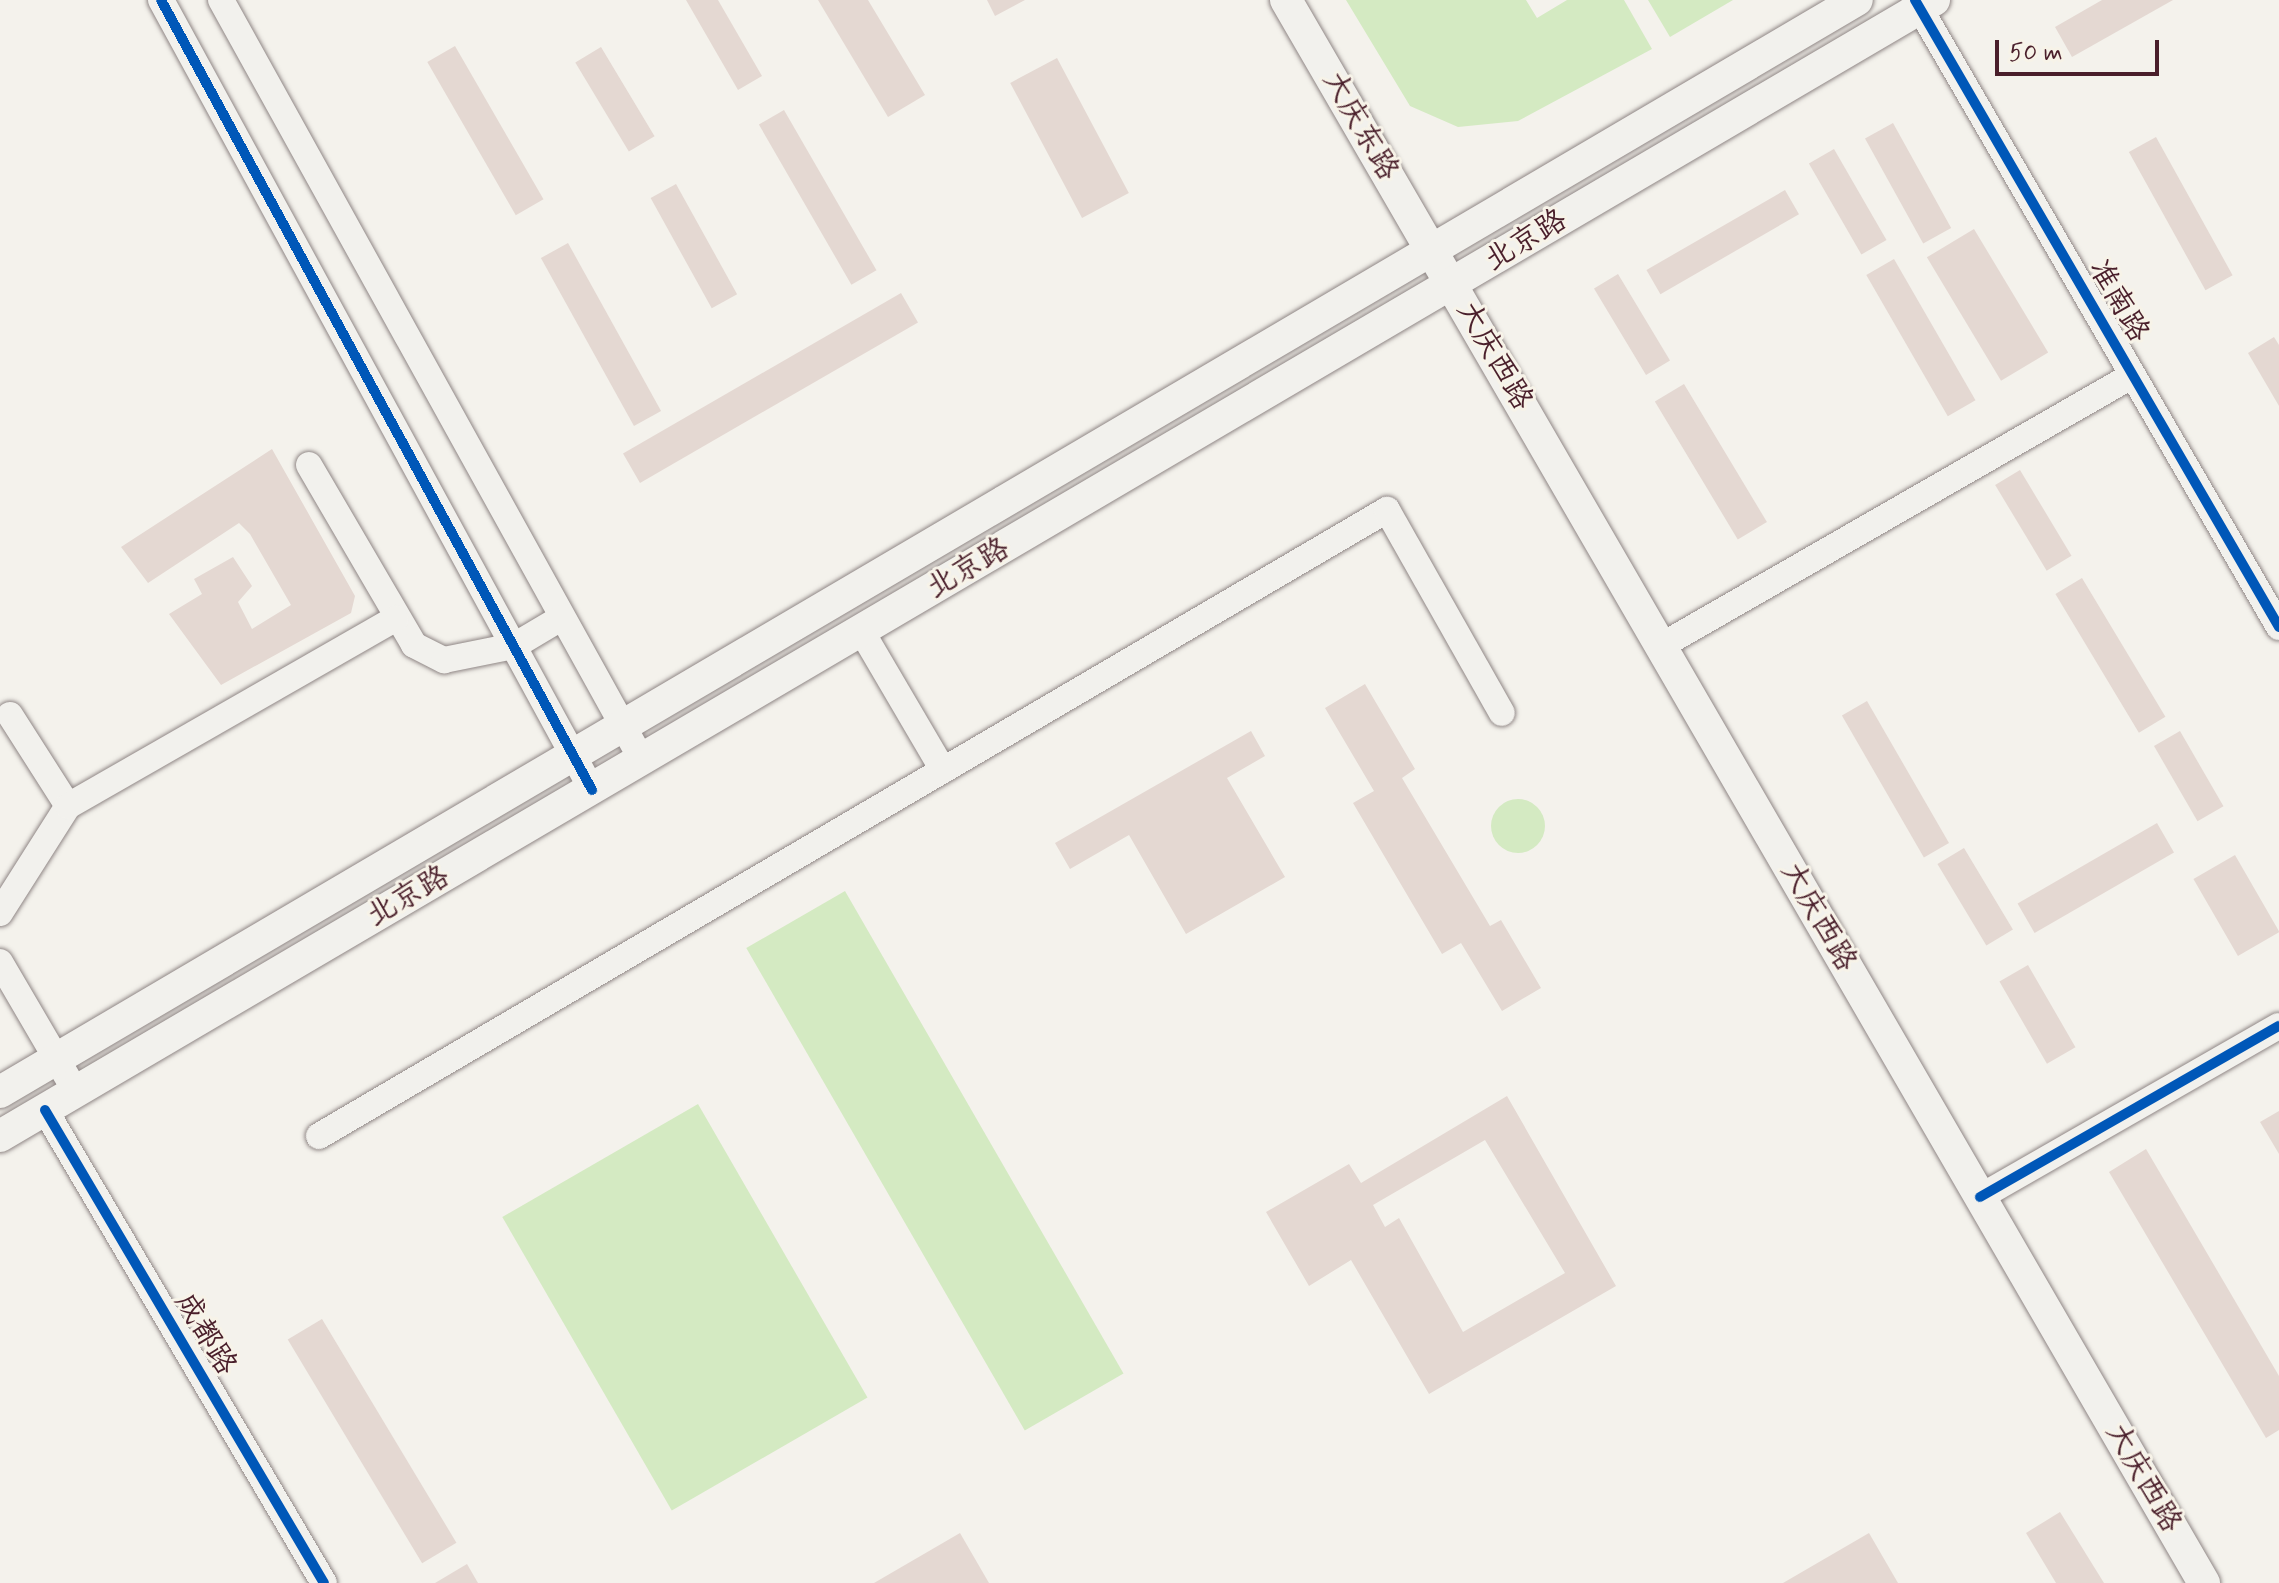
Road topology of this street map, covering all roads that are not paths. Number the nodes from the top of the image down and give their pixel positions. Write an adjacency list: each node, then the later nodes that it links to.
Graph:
1 (161, 0): 14 (street)
2 (221, 0): 10 (street)
3 (1286, 0): 6 (main road, 大庆东路)
4 (1857, 0): 6 (main road, 北京路)
5 (1923, 3): 7 (main road, 北京路); 8 (street, 准南路)
6 (1433, 251): 7 (main road, 大庆西路); 18 (main road, 北京路)
7 (1452, 285): 13 (main road, 北京路); 15 (main road, 大庆西路)
8 (2133, 375): 12 (street, 准南路); 15 (street)
9 (309, 465): 11 (street)
10 (561, 618): 14 (street); 18 (street)
11 (395, 619): 14 (street); 23 (street)
12 (2279, 627)
13 (862, 632): 20 (main road, 北京路); 21 (street)
14 (514, 646): 19 (street)
15 (1661, 646): 33 (main road, 大庆西路)
16 (1502, 713): 21 (street)
17 (10, 715): 23 (street)
18 (622, 726): 19 (main road, 北京路); 20 (street)
19 (573, 756): 22 (street); 27 (main road, 北京路)
20 (642, 760): 22 (main road, 北京路)
21 (943, 770): 32 (street)
22 (592, 790): 29 (main road, 北京路)
23 (68, 806): 24 (street)
24 (0, 913)
25 (0, 962): 27 (street)
26 (2279, 1026): 33 (street)
27 (56, 1059): 28 (main road, 北京路); 29 (street)
28 (0, 1092)
29 (76, 1092): 30 (main road, 北京路)
30 (45, 1110): 31 (main road, 北京路); 34 (street, 成都路)
31 (0, 1136)
32 (319, 1136)
33 (1980, 1197): 35 (main road, 大庆西路)
34 (324, 1583)
35 (2204, 1583)

